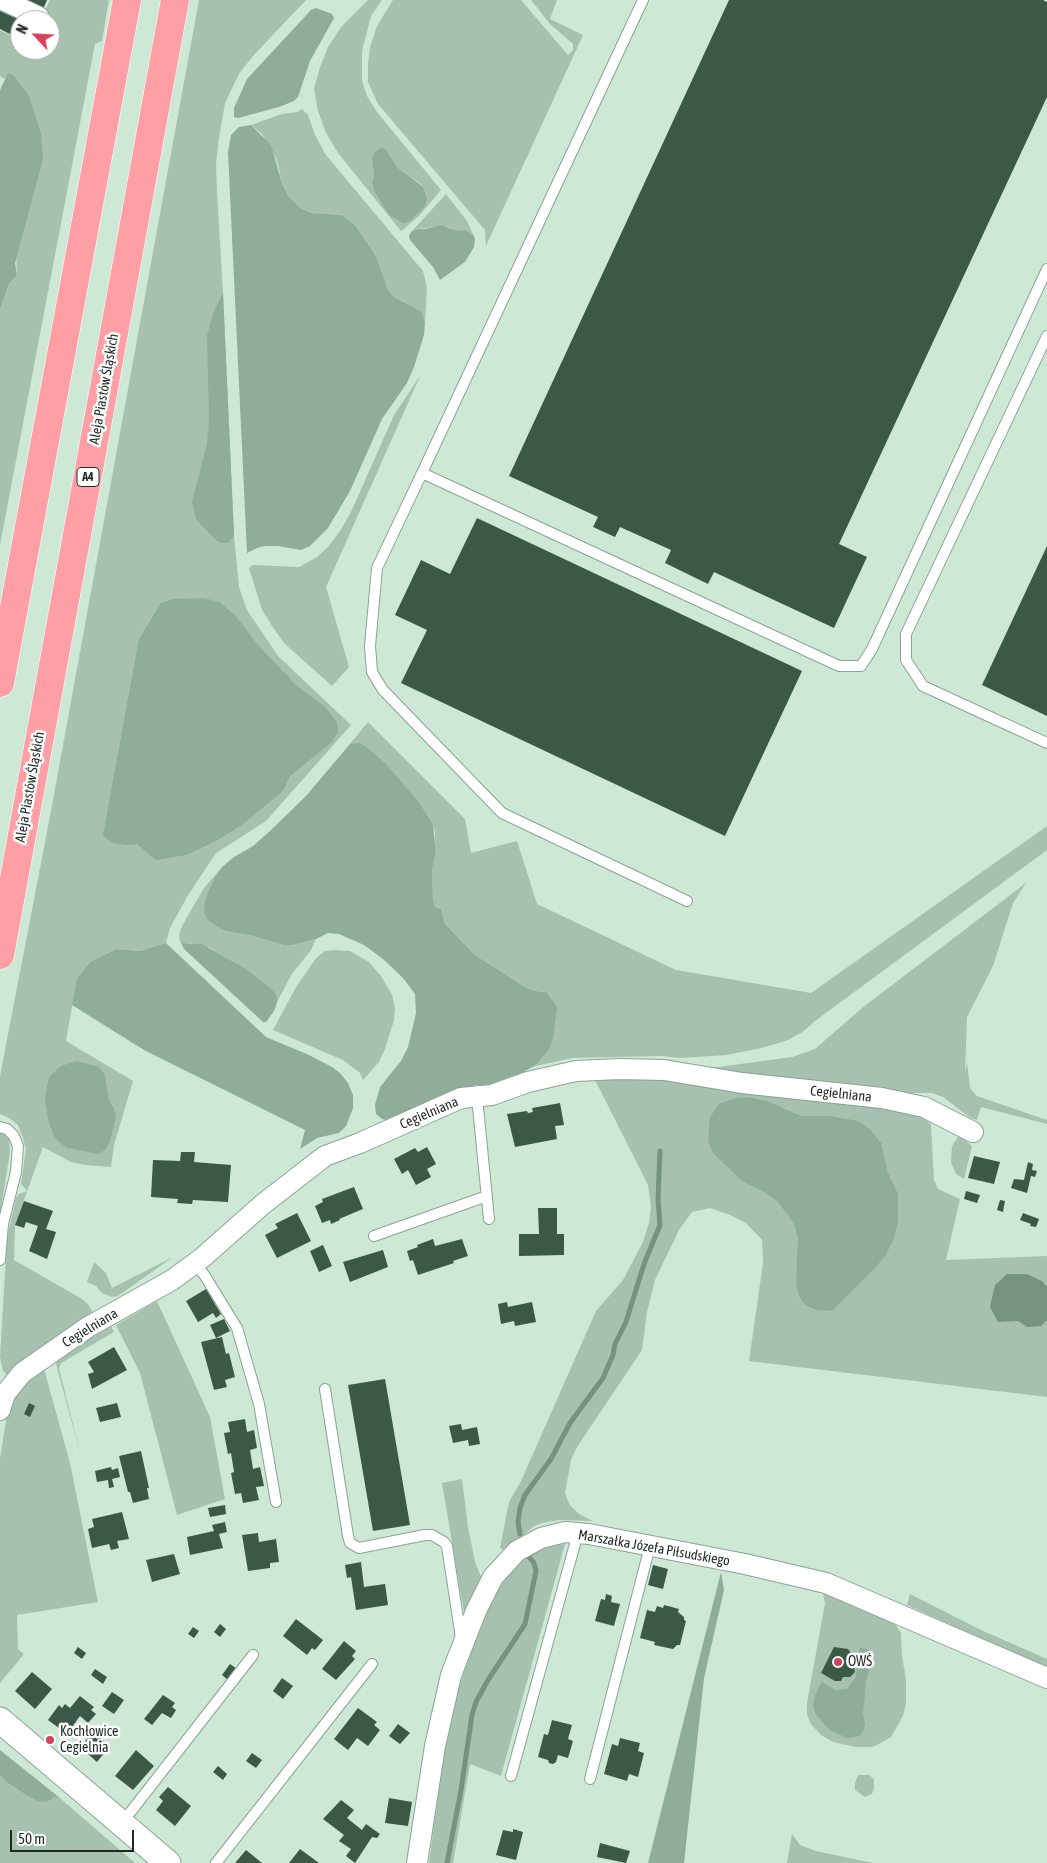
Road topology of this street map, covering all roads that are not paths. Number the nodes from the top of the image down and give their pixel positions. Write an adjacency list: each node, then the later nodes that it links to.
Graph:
1 (3, 0): 5 (street)
2 (127, 0): 9 (highway)
3 (175, 0): 12 (highway, Aleja Piastów Śląskich / A4)
4 (643, 0): 8 (lane)
5 (24, 10)
6 (1047, 269): 8 (lane)
7 (1047, 336): 10 (lane)
8 (422, 473): 11 (lane)
9 (0, 683)
10 (1047, 743)
11 (687, 901)
12 (0, 955)
13 (476, 1097): 15 (street, Cegielniana); 16 (lane); 20 (street, Cegielniana)
14 (0, 1127): 19 (lane)
15 (973, 1132)
16 (487, 1196): 17 (lane); 18 (lane)
17 (489, 1218)
18 (374, 1236)
19 (0, 1260)
20 (195, 1263): 22 (street, Cegielniana); 23 (lane)
21 (325, 1389): 26 (lane)
22 (2, 1395)
23 (276, 1502)
24 (578, 1533): 25 (street, Marszałka Józefa Piłsudskiego); 26 (street, Marszałka Józefa Piłsudskiego); 31 (lane)
25 (650, 1546): 29 (street, Marszałka Józefa Piłsudskiego); 32 (lane)
26 (462, 1646): 36 (street, Marszałka Józefa Piłsudskiego)
27 (253, 1655): 33 (lane)
28 (372, 1664): 35 (lane)
29 (1047, 1678)
30 (0, 1720): 33 (street)
31 (511, 1776)
32 (590, 1779)
33 (121, 1823): 34 (street)
34 (168, 1863)
35 (216, 1863)
36 (417, 1863)

